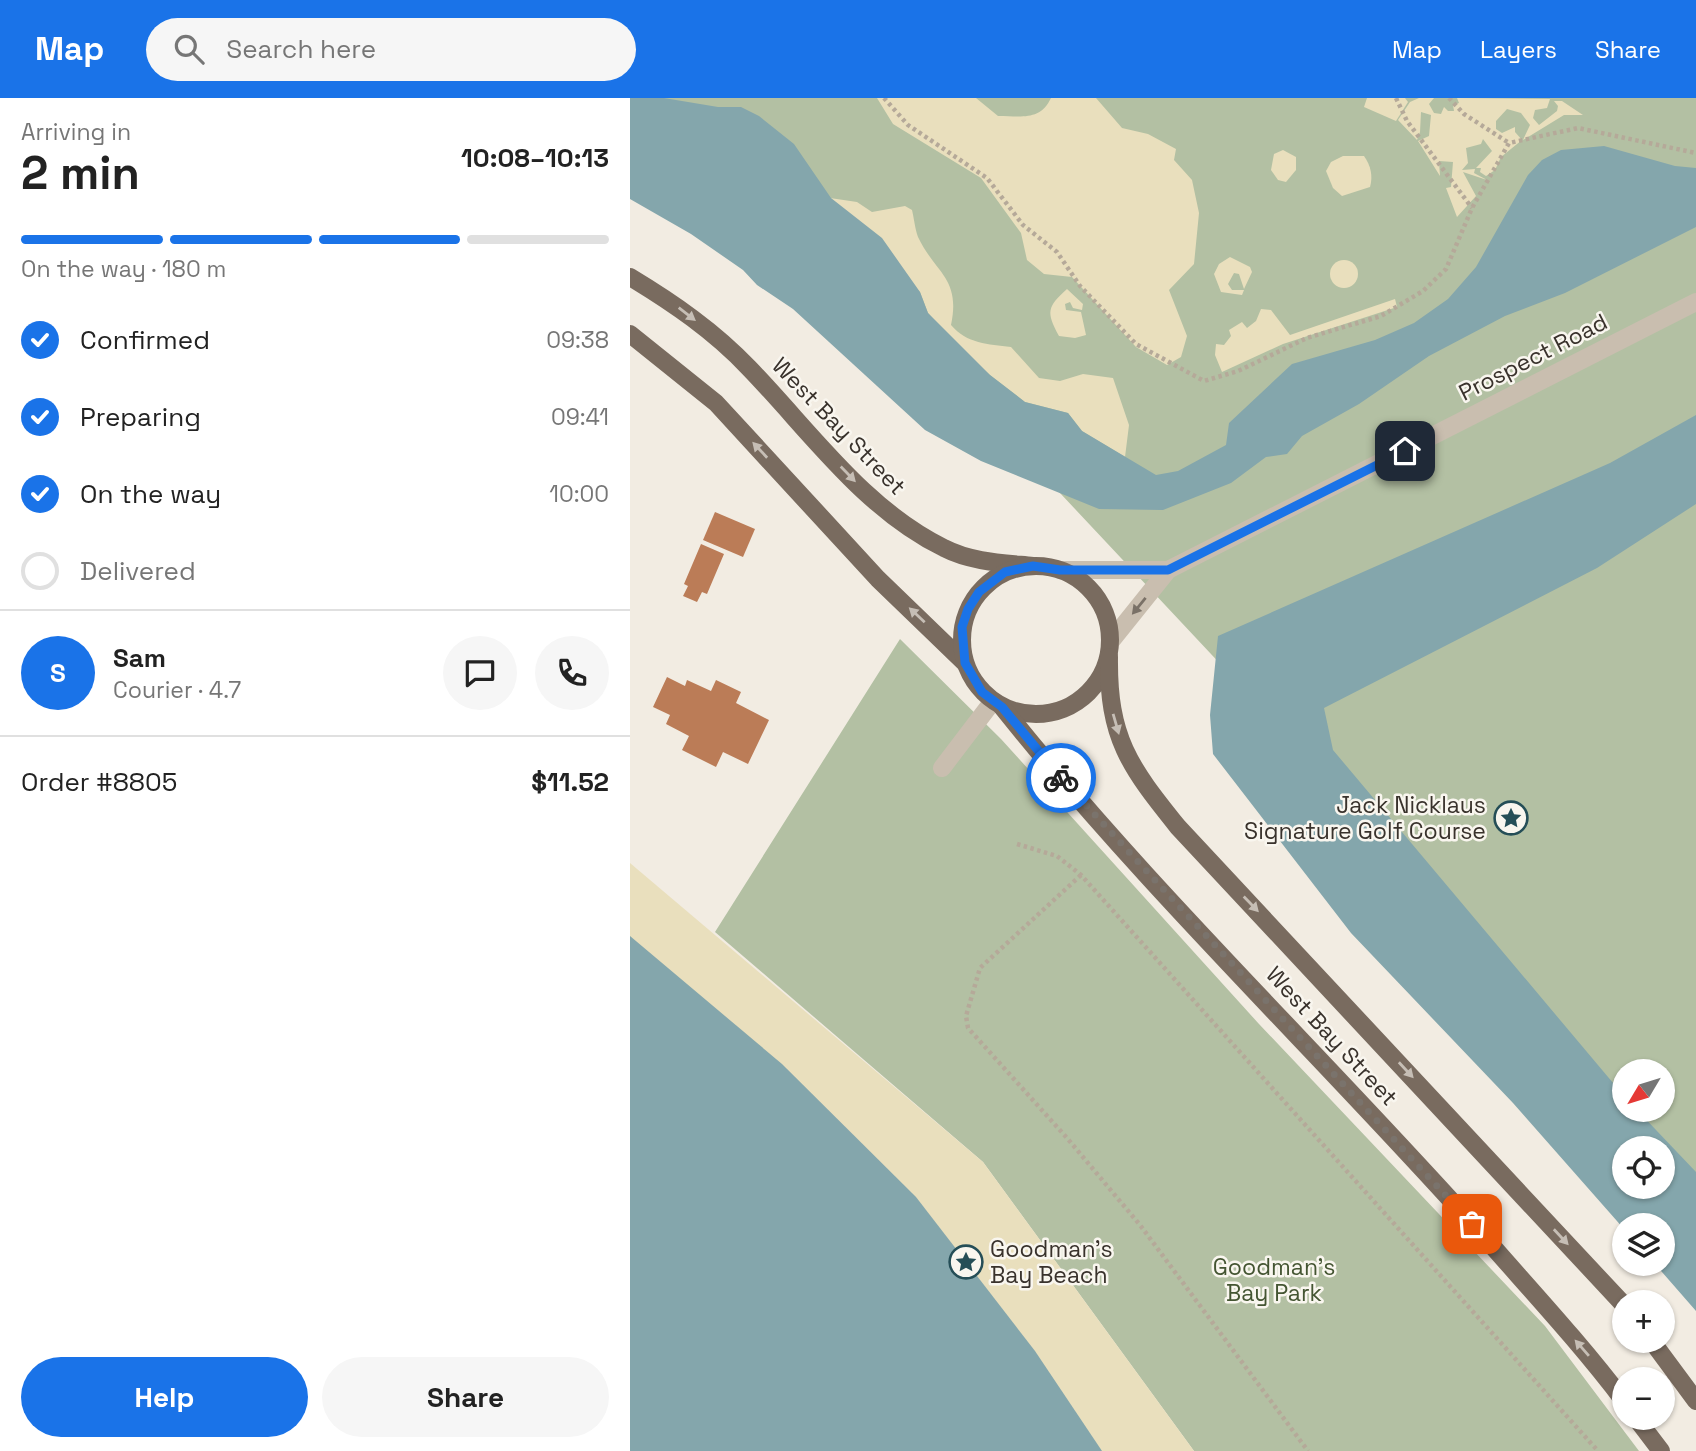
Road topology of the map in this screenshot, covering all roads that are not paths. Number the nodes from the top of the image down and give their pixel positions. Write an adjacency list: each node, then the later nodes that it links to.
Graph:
1 (630, 277): 4 (main road, West Bay Street, one-way to 4)
2 (1696, 302): 6 (street, Prospect Road)
3 (630, 334): 8 (main road, one-way to 3)
4 (1033, 566): 5 (main road); 8 (main road)
5 (1060, 570): 6 (street, Prospect Road); 7 (main road)
6 (1168, 570): 7 (street, Prospect Road, one-way to 7)
7 (1110, 649): 9 (main road); 11 (main road, West Bay Street, one-way to 11)
8 (965, 663): 9 (main road)
9 (998, 704): 10 (street); 13 (main road, West Bay Street, one-way to 9)
10 (942, 768)
11 (1612, 1292)
12 (1661, 1353): 14 (main road)
13 (1612, 1385)
14 (1696, 1401)
15 (1645, 1430): 16 (main road)
16 (1661, 1451)

